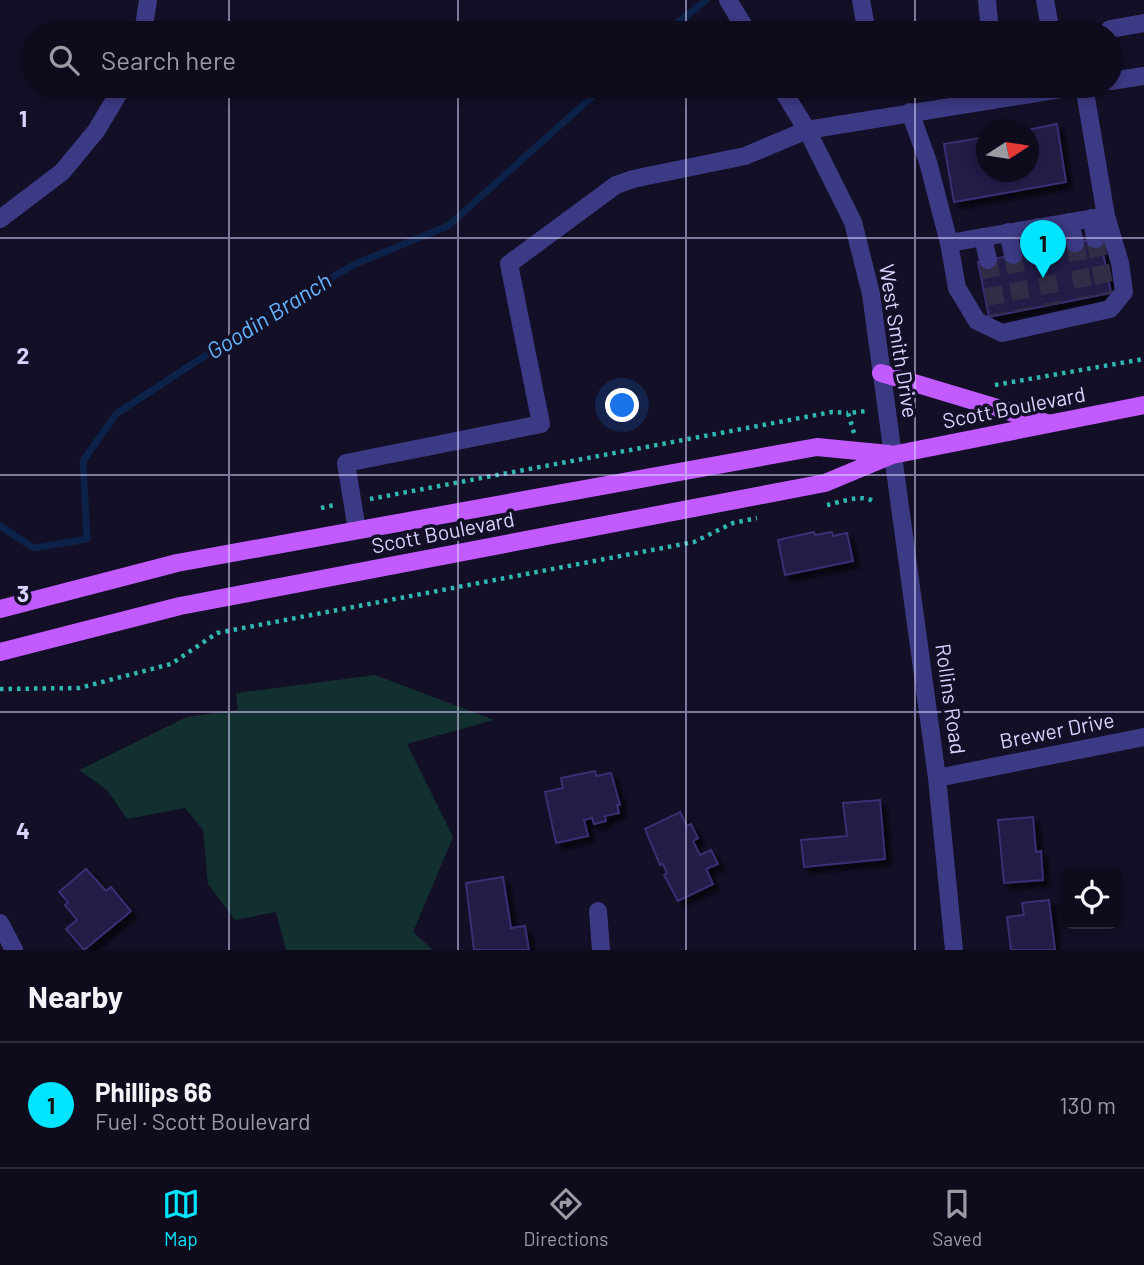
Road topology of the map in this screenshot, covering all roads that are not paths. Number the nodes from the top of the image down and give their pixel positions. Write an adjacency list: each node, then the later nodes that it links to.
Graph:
1 (148, 0): 6 (street)
2 (728, 0): 7 (street)
3 (861, 0): 8 (street)
4 (987, 0): 9 (street)
5 (1045, 0): 10 (street)
6 (145, 21)
7 (741, 21)
8 (865, 21)
9 (989, 21)
10 (1049, 21)
11 (1144, 23): 12 (street)
12 (1123, 27)
13 (1144, 76): 14 (street)
14 (1123, 79)
15 (116, 98): 22 (street)
16 (787, 98): 20 (street, West Smith Drive)
17 (995, 98): 19 (street)
18 (1084, 98): 21 (street)
19 (910, 112): 20 (street); 28 (street)
20 (807, 130): 33 (street, West Smith Drive); 37 (street)
21 (1099, 217): 23 (street); 27 (street); 28 (street)
22 (0, 219)
23 (1070, 222): 24 (street); 29 (street)
24 (1038, 227): 25 (street); 30 (street)
25 (1008, 233): 26 (street); 31 (street)
26 (983, 237): 28 (street); 32 (street)
27 (1095, 239)
28 (948, 243)
29 (1075, 243)
30 (1042, 249)
31 (1013, 255)
32 (988, 260)
33 (881, 373): 35 (main road); 36 (street, West Smith Drive)
34 (1144, 405): 35 (main road, Scott Boulevard)
35 (1050, 424): 36 (main road, Scott Boulevard)
36 (892, 455): 37 (main road, Scott Boulevard); 39 (main road, Scott Boulevard); 41 (street, Rollins Road)
37 (357, 530): 38 (main road, Scott Boulevard)
38 (0, 609)
39 (0, 652)
40 (1144, 737): 41 (street, Brewer Drive)
41 (937, 778): 46 (street, Rollins Road)
42 (598, 911): 45 (street)
43 (0, 923): 44 (street)
44 (14, 950)
45 (601, 950)
46 (954, 950)

